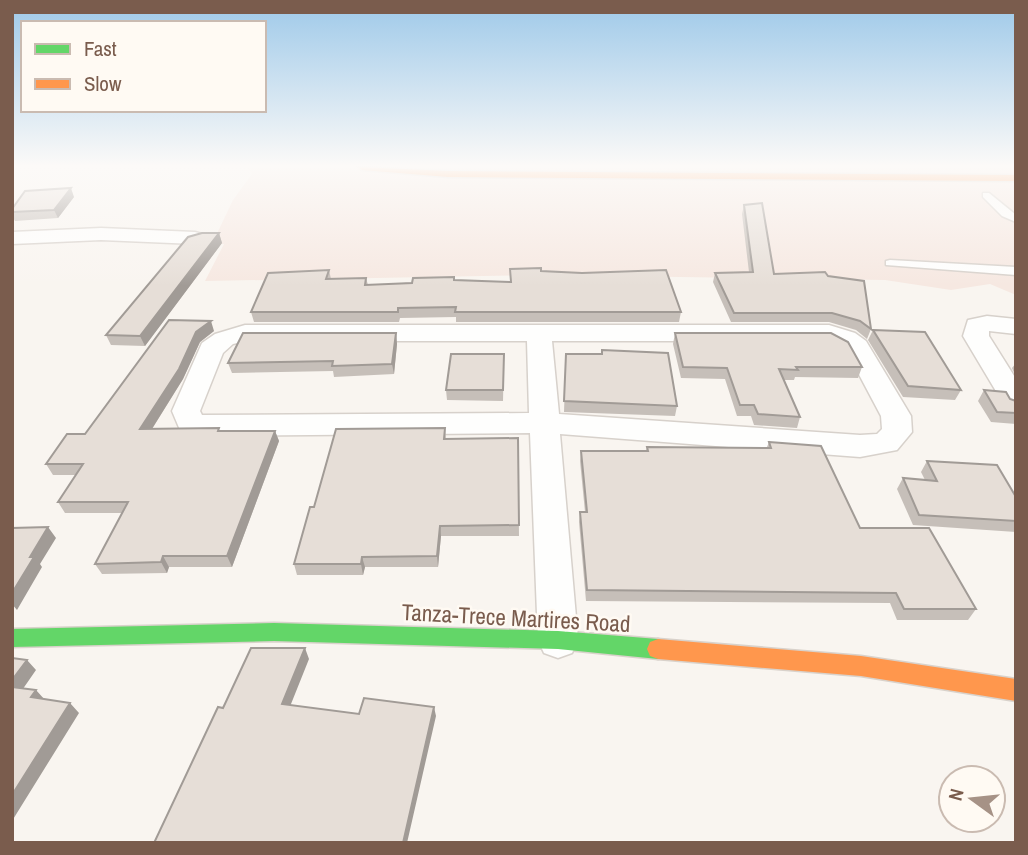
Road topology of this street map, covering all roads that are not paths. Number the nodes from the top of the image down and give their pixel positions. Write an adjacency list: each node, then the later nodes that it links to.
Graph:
1 (999, 207): 2 (lane)
2 (1016, 219)
3 (195, 238): 4 (street)
4 (12, 239)
5 (890, 263): 6 (lane)
6 (1016, 271)
7 (1016, 327): 9 (street)
8 (539, 333): 10 (street); 10 (street); 10 (street)
9 (1016, 402)
10 (544, 423): 12 (street)
11 (12, 638): 12 (main road, Tanza-Trece Martires Road)
12 (558, 640): 13 (main road, Tanza-Trece Martires Road)
13 (1016, 690)

